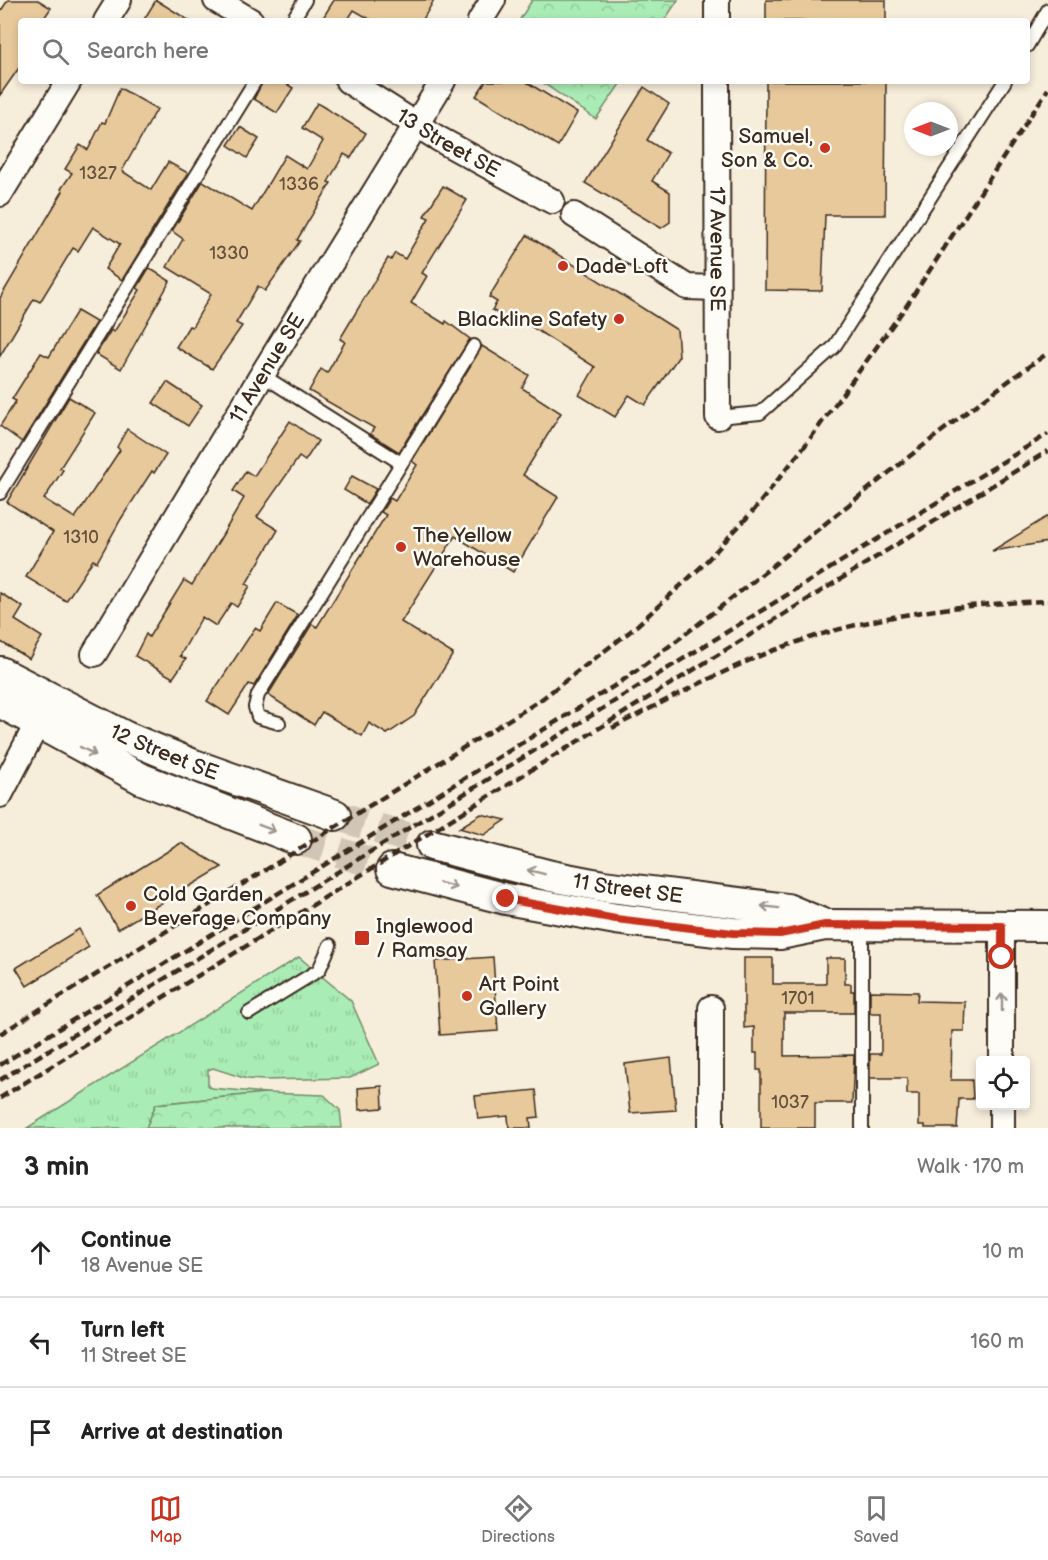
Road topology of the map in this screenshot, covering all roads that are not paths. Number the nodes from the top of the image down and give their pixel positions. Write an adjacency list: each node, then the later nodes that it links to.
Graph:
1 (119, 0): 7 (street)
2 (216, 0): 8 (street)
3 (305, 0): 9 (lane)
4 (494, 0): 10 (street)
5 (717, 0): 11 (street)
6 (1048, 10): 12 (lane)
7 (108, 18)
8 (246, 18)
9 (294, 18)
10 (482, 18)
11 (717, 18)
12 (1030, 41)
13 (67, 84): 20 (street)
14 (253, 84): 28 (lane)
15 (353, 84): 19 (street, 13 Street SE)
16 (441, 84): 19 (street, 11 Avenue SE)
17 (717, 84): 23 (street, 17 Avenue SE)
18 (1003, 84): 26 (lane)
19 (416, 125): 21 (street, 13 Street SE); 25 (street, 11 Avenue SE)
20 (0, 194)
21 (552, 201)
22 (574, 215): 23 (street)
23 (717, 288): 26 (street, 17 Avenue SE)
24 (474, 346): 27 (lane)
25 (262, 375): 27 (lane); 29 (street, 11 Avenue SE)
26 (718, 417)
27 (401, 463): 33 (lane)
28 (0, 493)
29 (94, 654)
30 (0, 672): 32 (street, 12 Street SE)
31 (0, 702): 32 (street, 12 Street SE)
32 (44, 712): 34 (street); 35 (street, 12 Street SE); 36 (street, 12 Street SE, one-way to 36)
33 (279, 723)
34 (0, 795)
35 (335, 815)
36 (296, 839)
37 (432, 845): 39 (street, 11 Street SE, one-way to 37)
38 (392, 869): 39 (street, 11 Street SE, one-way to 39)
39 (825, 925): 40 (street, 11 Street SE)
40 (862, 925): 41 (street, 11 Street SE); 49 (lane)
41 (1002, 926): 42 (street, 11 Street SE); 46 (street, one-way to 41)
42 (1048, 926)
43 (330, 945): 45 (lane)
44 (711, 1008): 48 (street)
45 (249, 1013)
46 (1002, 1056)
47 (1002, 1110): 50 (street)
48 (711, 1128)
49 (862, 1128)
50 (1002, 1128)

